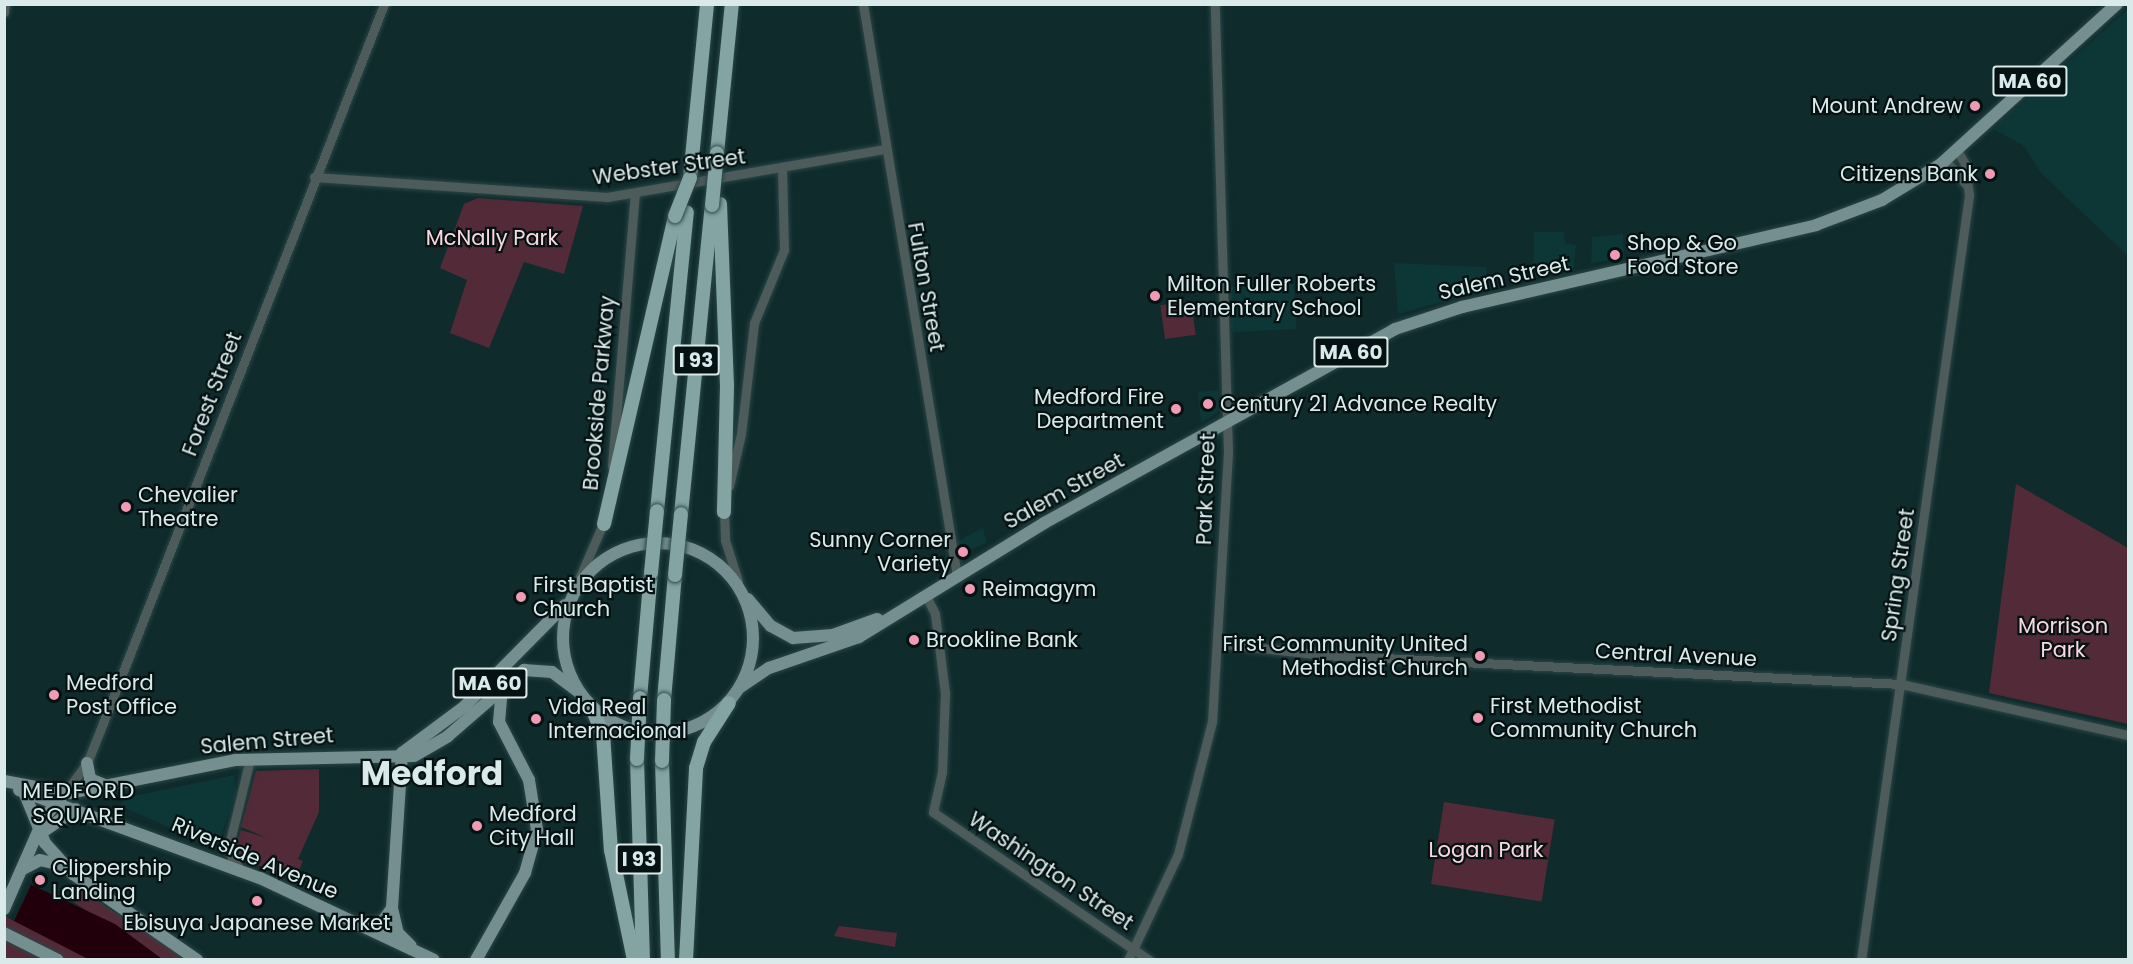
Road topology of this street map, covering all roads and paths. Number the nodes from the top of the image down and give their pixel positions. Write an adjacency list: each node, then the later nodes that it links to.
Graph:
1 (5, 4): 8 (street)
2 (384, 4): 13 (street, Forest Street)
3 (707, 4): 17 (highway, I 93, bridge)
4 (732, 4): 16 (highway, I 93, bridge)
5 (863, 4): 9 (street, Fulton Street)
6 (1215, 4): 18 (street, Park Street)
7 (2117, 4): 10 (main road, Salem Street / MA 60)
8 (4, 12)
9 (884, 149): 12 (street, Webster Street); 21 (street, Fulton Street)
10 (1957, 150): 11 (main road, Salem Street / MA 60); 15 (street, Spring Street)
11 (1945, 160): 15 (street); 18 (main road, Salem Street / MA 60)
12 (782, 168): 14 (street, Webster Street); 19 (street)
13 (314, 177): 14 (street, Webster Street); 38 (street, Forest Street)
14 (634, 194): 20 (street, Brookside Parkway)
15 (1969, 195): 29 (street, Spring Street)
16 (716, 204): 19 (highway); 61 (highway, I 93, bridge)
17 (681, 215): 20 (highway); 60 (highway, I 93, bridge)
18 (1227, 422): 21 (main road, Salem Street / MA 60); 28 (street, Park Street)
19 (724, 512): 22 (street)
20 (604, 524): 23 (street, Brookside Parkway)
21 (957, 576): 24 (main road, Salem Street / MA 60)
22 (738, 581): 23 (main road, MA 60); 25 (main road, MA 60)
23 (575, 588): 26 (main road, MA 60)
24 (926, 596): 27 (main road, Salem Street / MA 60); 53 (street, Washington Street)
25 (747, 597): 27 (main road, Salem Street / MA 60); 31 (main road)
26 (568, 601): 32 (main road); 36 (main road, MA 60)
27 (895, 613): 31 (main road, Salem Street / MA 60)
28 (1217, 643): 29 (street, Central Avenue); 53 (street, Park Street)
29 (1900, 684): 35 (street, Central Avenue); 65 (street, Spring Street)
30 (503, 686): 32 (main road, Salem Street / MA 60); 36 (main road, Salem Street / MA 60); 58 (main road)
31 (739, 688): 33 (main road, MA 60)
32 (580, 693): 34 (main road, MA 60)
33 (729, 703): 34 (main road, MA 60); 62 (highway)
34 (591, 706): 59 (highway)
35 (2128, 735)
36 (402, 753): 37 (main road, Salem Street / MA 60); 49 (main road)
37 (250, 759): 40 (main road, Salem Street / MA 60); 47 (street)
38 (87, 763): 40 (main road); 42 (street, Forest Street)
39 (5, 781): 41 (main road, MA 60); 42 (main road, MA 60)
40 (109, 785): 42 (main road, Salem Street / MA 60)
41 (23, 792): 43 (main road, MA 60); 45 (main road)
42 (65, 793): 43 (main road)
43 (56, 803): 44 (main road, Riverside Avenue / MA 60); 45 (main road)
44 (79, 809): 45 (main road); 47 (main road, Riverside Avenue / MA 60)
45 (41, 833): 46 (main road); 48 (main road)
46 (68, 869): 48 (main road); 56 (main road)
47 (241, 870): 51 (main road, Riverside Avenue / MA 60)
48 (21, 873): 50 (main road)
49 (392, 908): 51 (main road, MA 60); 54 (main road)
50 (4, 909)
51 (353, 921): 54 (main road, Riverside Avenue)
52 (4, 933): 55 (main road)
53 (1133, 949): 63 (street, Park Street); 64 (street, Washington Street)
54 (420, 953): 57 (main road, Riverside Avenue)
55 (58, 960)
56 (197, 960)
57 (434, 960)
58 (476, 960)
59 (634, 960)
60 (643, 960)
61 (668, 960)
62 (686, 960)
63 (1128, 960)
64 (1149, 960)
65 (1861, 960)

